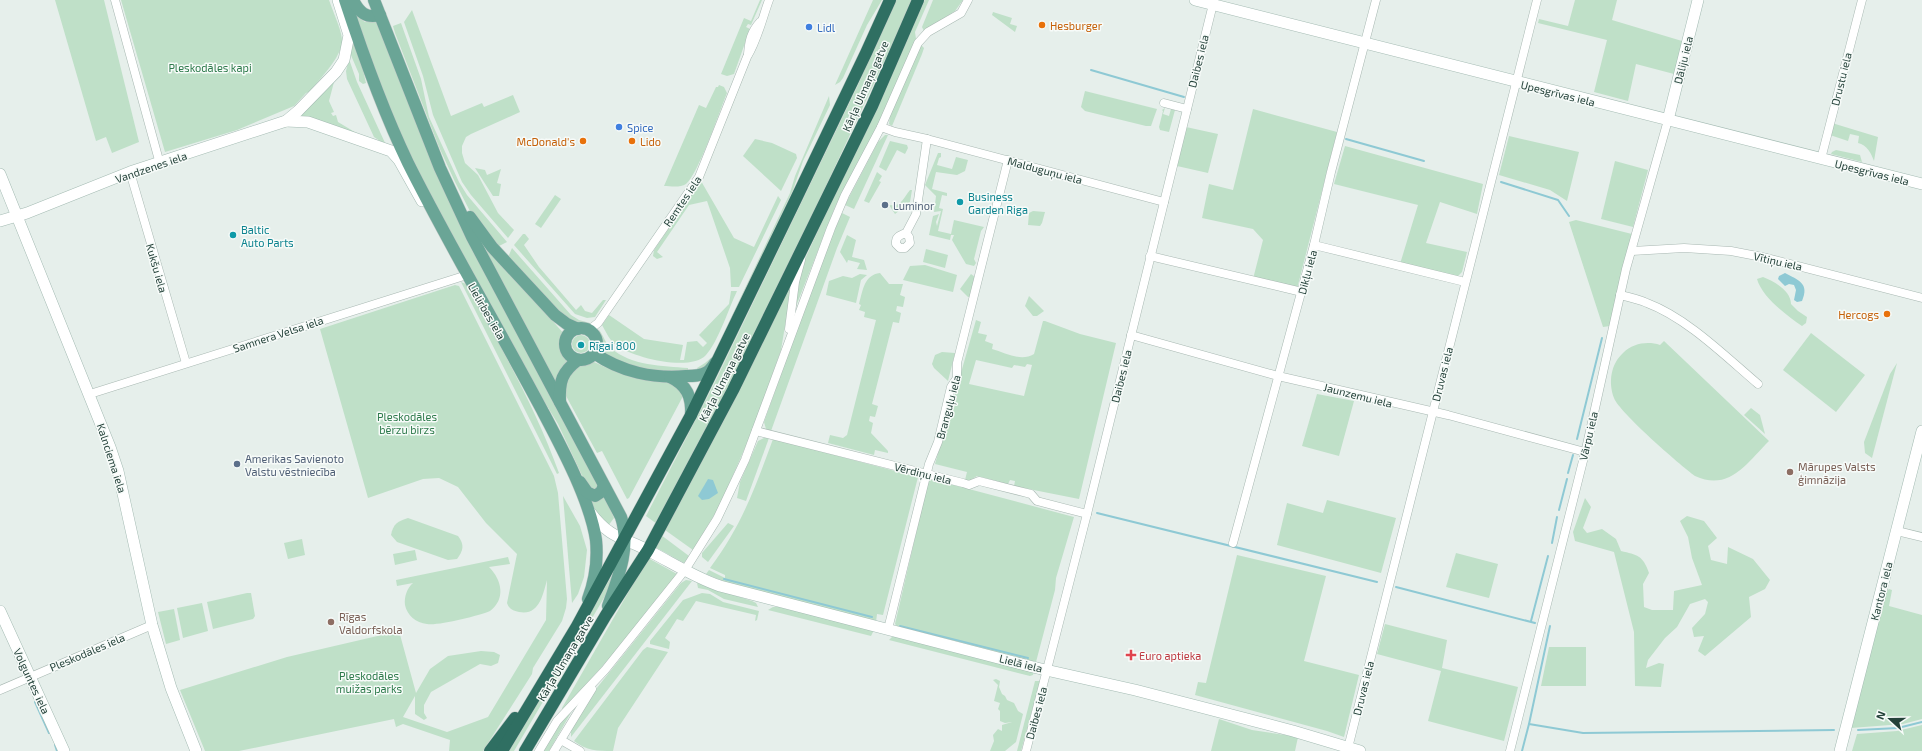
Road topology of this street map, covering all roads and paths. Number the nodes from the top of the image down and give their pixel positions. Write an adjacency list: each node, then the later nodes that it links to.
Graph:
1 (115, 0): 27 (street)
2 (338, 0): 22 (street, Vandzenes iela)
3 (345, 0): 35 (main road, Lielirbes iela)
4 (353, 0): 16 (main road)
5 (374, 0): 16 (main road, Lielirbes iela)
6 (770, 0): 46 (street, Remtes iela)
7 (890, 0): 50 (highway, Kārļa Ulmaņa gatve)
8 (918, 0): 38 (highway, Kārļa Ulmaņa gatve)
9 (968, 0): 23 (street)
10 (1194, 0): 15 (street, Upesgrīvas iela)
11 (1376, 0): 17 (street, Dikļu iela)
12 (1537, 0): 18 (street, Druvas iela)
13 (1698, 0): 21 (street, Dāliju iela)
14 (1862, 0): 25 (street, Drustu iela)
15 (1213, 3): 17 (street, Upesgrīvas iela); 20 (street, Daibes iela)
16 (380, 15): 28 (main road, Lielirbes iela)
17 (1366, 44): 18 (street, Upesgrīvas iela); 37 (street, Dikļu iela)
18 (1516, 82): 21 (street, Upesgrīvas iela); 42 (street, Druvas iela)
19 (1164, 103): 20 (street)
20 (1186, 109): 32 (street, Daibes iela)
21 (1668, 120): 25 (street, Upesgrīvas iela); 39 (street, Vārpu iela)
22 (286, 121): 27 (street, Vandzenes iela); 35 (street, Vandzenes iela)
23 (882, 126): 24 (street, Malduguņu iela); 48 (street)
24 (927, 138): 26 (street, Malduguņu iela); 36 (street)
25 (1821, 159): 31 (street, Upesgrīvas iela)
26 (1008, 160): 32 (street, Malduguņu iela); 64 (street, Branguļu iela)
27 (160, 164): 29 (street, Vandzenes iela)
28 (440, 168): 46 (main road); 57 (main road, Lielirbes iela)
29 (130, 172): 33 (street, Vandzenes iela); 52 (street, Kukšu iela)
30 (0, 174): 33 (street, Kalnciema iela)
31 (1922, 184)
32 (1164, 202): 40 (street, Daibes iela)
33 (17, 217): 34 (street, Vandzenes iela); 56 (street, Kalnciema iela)
34 (0, 221)
35 (438, 223): 41 (main road, Lielirbes iela)
36 (906, 233)
37 (1314, 245): 42 (street); 43 (street, Dikļu iela)
38 (804, 246): 48 (street); 72 (highway, Kārļa Ulmaņa gatve)
39 (1632, 251): 44 (street, Vārpu iela); 45 (street, Vītiņu iela)
40 (1150, 256): 43 (street); 47 (street, Daibes iela)
41 (467, 275): 52 (street, Samnera Velsa iela); 63 (main road, Lielirbes iela)
42 (1465, 282): 58 (street, Druvas iela)
43 (1302, 292): 53 (street, Dikļu iela)
44 (1620, 295): 55 (street); 62 (street, Vārpu iela)
45 (1922, 298)
46 (584, 330): 49 (main road); 51 (main road)
47 (1131, 335): 53 (street, Jaunzemu iela); 67 (street, Daibes iela)
48 (786, 348): 60 (street)
49 (594, 353): 51 (main road); 54 (main road)
50 (718, 359): 54 (main road); 59 (highway, Kārļa Ulmaņa gatve)
51 (578, 360): 57 (main road)
52 (186, 363): 56 (street, Samnera Velsa iela)
53 (1278, 376): 58 (street, Jaunzemu iela); 71 (street, Dikļu iela)
54 (670, 378): 59 (main road)
55 (1758, 384)
56 (90, 394): 76 (street, Kalnciema iela)
57 (561, 405): 65 (main road, Lielirbes iela)
58 (1433, 412): 62 (street, Jaunzemu iela); 85 (street, Druvas iela)
59 (691, 414): 69 (highway, Kārļa Ulmaņa gatve)
60 (756, 430): 64 (street, Vērdiņu iela); 73 (street)
61 (1922, 431): 68 (street, Kantora iela)
62 (1585, 452): 96 (street, Vārpu iela)
63 (571, 470): 65 (main road); 66 (main road, Lielirbes iela)
64 (927, 474): 67 (street, Vērdiņu iela); 78 (street, Branguļu iela)
65 (604, 486): 69 (main road, Lielirbes iela)
66 (584, 501): 69 (street, Lielā iela); 77 (main road, Lielirbes iela)
67 (1087, 514): 80 (street, Daibes iela)
68 (1897, 530): 70 (street); 97 (street, Kantora iela)
69 (625, 531): 72 (street, Lielā iela); 75 (main road); 77 (highway, Kārļa Ulmaņa gatve)
70 (1922, 537)
71 (1233, 543)
72 (648, 550): 73 (street, Lielā iela); 75 (highway, Kārļa Ulmaņa gatve)
73 (684, 570): 78 (street, Lielā iela); 79 (street)
74 (0, 611): 81 (street, Volguntes iela)
75 (606, 615): 90 (highway, Kārļa Ulmaņa gatve)
76 (152, 625): 81 (street, Pleskodāles iela); 87 (street, Kalnciema iela)
77 (577, 626): 83 (highway, Kārļa Ulmaņa gatve)
78 (888, 630): 80 (street, Lielā iela)
79 (605, 670): 84 (street); 91 (street)
80 (1047, 670): 85 (street, Lielā iela); 94 (street, Daibes iela)
81 (30, 677): 82 (street, Pleskodāles iela); 86 (street, Volguntes iela)
82 (0, 690)
83 (532, 700): 88 (highway); 89 (highway, Kārļa Ulmaņa gatve)
84 (561, 740): 92 (street); 93 (street)
85 (1348, 748): 95 (street, Lielā iela)
86 (64, 751)
87 (196, 751)
88 (490, 751)
89 (502, 751)
90 (525, 751)
91 (539, 751)
92 (554, 751)
93 (580, 751)
94 (1026, 751)
95 (1360, 751)
96 (1510, 751)
97 (1840, 751)

